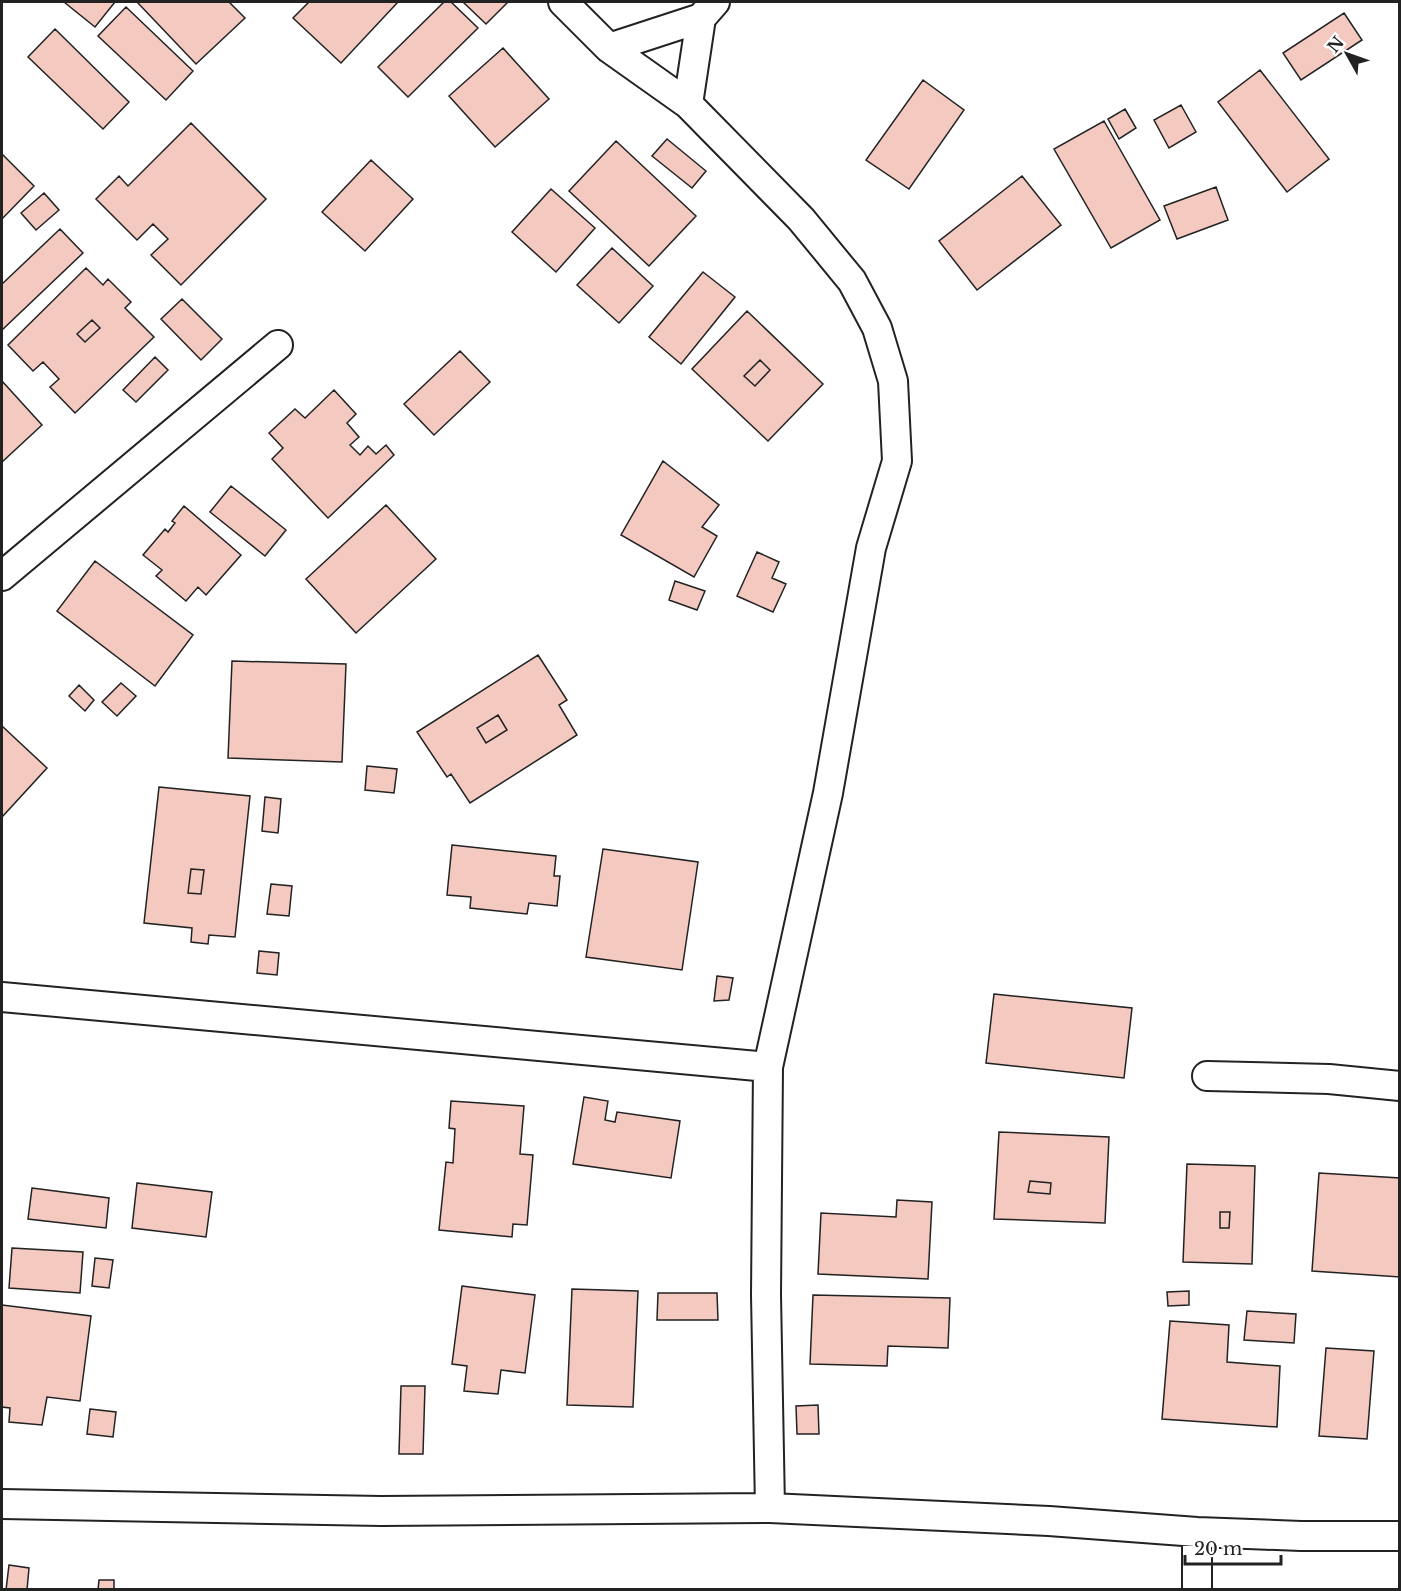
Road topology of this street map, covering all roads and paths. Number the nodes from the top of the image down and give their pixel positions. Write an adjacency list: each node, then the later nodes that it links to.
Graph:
1 (563, 2): 3 (street)
2 (708, 10): 3 (street); 4 (street)
3 (609, 48): 4 (street)
4 (688, 104): 8 (street)
5 (278, 345): 6 (street)
6 (2, 576)
7 (2, 997): 8 (street)
8 (768, 1067): 12 (street)
9 (1207, 1076): 10 (street)
10 (1400, 1086)
11 (2, 1504): 12 (street)
12 (770, 1509): 13 (street)
13 (1197, 1532): 14 (street); 15 (street)
14 (1400, 1536)
15 (1197, 1590)

